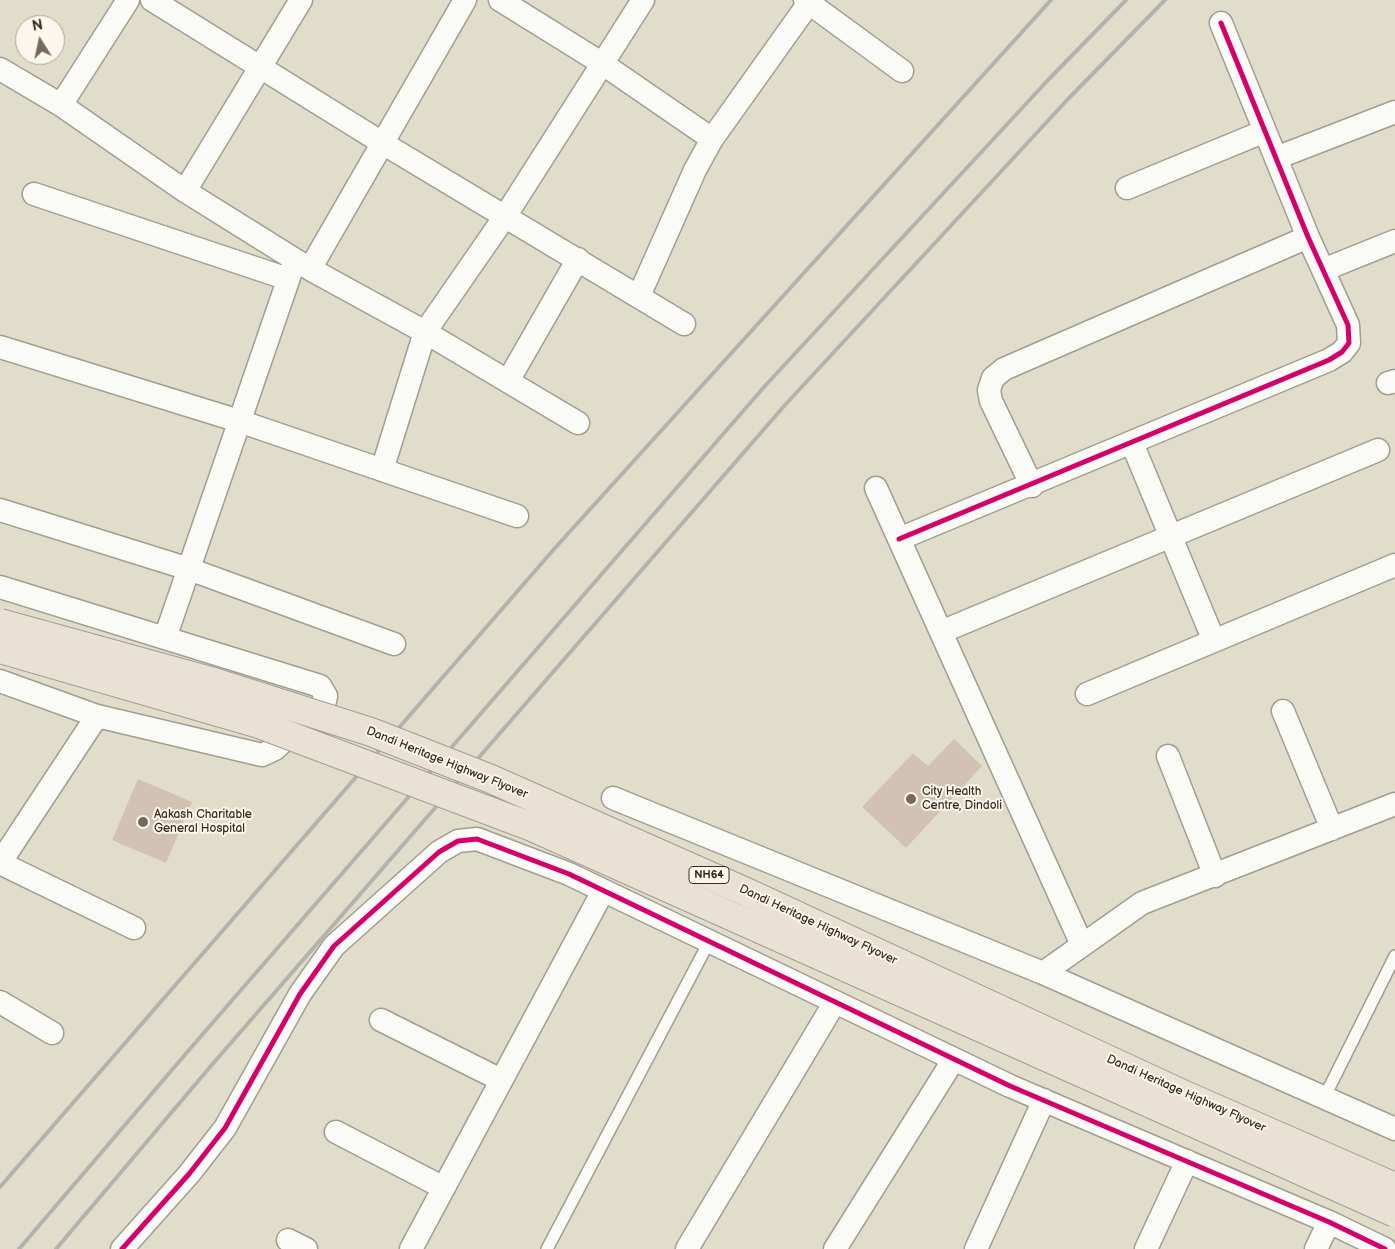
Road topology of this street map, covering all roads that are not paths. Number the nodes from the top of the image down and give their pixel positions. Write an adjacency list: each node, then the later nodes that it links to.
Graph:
1 (128, 0): 13 (street)
2 (152, 0): 10 (street)
3 (301, 0): 10 (street)
4 (465, 0): 17 (street)
5 (500, 0): 9 (street)
6 (643, 0): 9 (street)
7 (809, 1): 12 (street); 16 (street)
8 (1221, 23): 15 (street)
9 (603, 64): 16 (street); 22 (street)
10 (261, 66): 17 (street); 20 (street)
11 (0, 69): 13 (street)
12 (902, 71)
13 (61, 105): 20 (street)
14 (1395, 112): 18 (street)
15 (1265, 131): 18 (street); 19 (street)
16 (712, 139): 28 (street)
17 (384, 144): 22 (street); 26 (street)
18 (1276, 158): 23 (street)
19 (1127, 188)
20 (185, 191): 26 (street)
21 (34, 194): 26 (street)
22 (506, 215): 25 (street); 30 (street)
23 (1308, 238): 27 (street); 38 (street)
24 (1395, 241): 27 (street)
25 (578, 259): 28 (street); 32 (street)
26 (298, 269): 30 (street); 33 (street)
27 (1323, 270): 35 (street)
28 (639, 296): 29 (street)
29 (684, 324)
30 (426, 332): 32 (street); 37 (street)
31 (0, 347): 33 (street)
32 (508, 381): 34 (street)
33 (239, 421): 37 (street); 45 (street)
34 (578, 422)
35 (1132, 443): 38 (street); 42 (street)
36 (1378, 450): 42 (street)
37 (382, 470): 41 (street)
38 (1032, 486): 43 (street)
39 (876, 488): 43 (street)
40 (0, 510): 45 (street)
41 (517, 516)
42 (1170, 536): 48 (street); 50 (street)
43 (899, 539): 48 (street)
44 (1395, 565): 50 (street)
45 (189, 570): 49 (street); 51 (street)
46 (0, 587): 49 (street)
47 (0, 623): 80 (main road, Dandi Heritage Highway Flyover / NH64, bridge)
48 (941, 632): 66 (street)
49 (165, 638): 56 (street)
50 (1214, 641): 54 (street)
51 (394, 644)
52 (0, 649): 82 (main road, Dandi Heritage Highway Flyover / NH64, bridge)
53 (0, 681): 56 (street)
54 (1087, 694)
55 (1283, 712): 60 (street)
56 (97, 716): 61 (street)
57 (1168, 756): 62 (street)
58 (613, 798): 68 (street)
59 (1395, 804): 60 (street)
60 (1332, 829): 62 (street)
61 (0, 863): 64 (street)
62 (1215, 876): 66 (street)
63 (603, 890): 65 (street); 74 (street); 84 (street)
64 (134, 928)
65 (709, 942): 70 (street); 86 (lane)
66 (1082, 946): 68 (street)
67 (1395, 956): 75 (lane)
68 (1044, 973): 75 (street)
69 (0, 1002): 72 (street)
70 (835, 1002): 73 (street); 87 (street)
71 (381, 1020): 74 (street)
72 (52, 1033)
73 (954, 1059): 76 (street); 88 (street)
74 (502, 1080): 81 (street)
75 (1324, 1098): 77 (street)
76 (1044, 1100): 79 (street); 89 (street)
77 (1395, 1129)
78 (336, 1132): 81 (street)
79 (1187, 1162): 83 (street); 90 (street)
80 (1395, 1187)
81 (444, 1188): 85 (street)
82 (1395, 1213)
83 (1329, 1222): 91 (street); 92 (street)
84 (122, 1249)
85 (411, 1249)
86 (547, 1249)
87 (687, 1249)
88 (835, 1249)
89 (976, 1249)
90 (1146, 1249)
91 (1316, 1249)
92 (1385, 1249)

